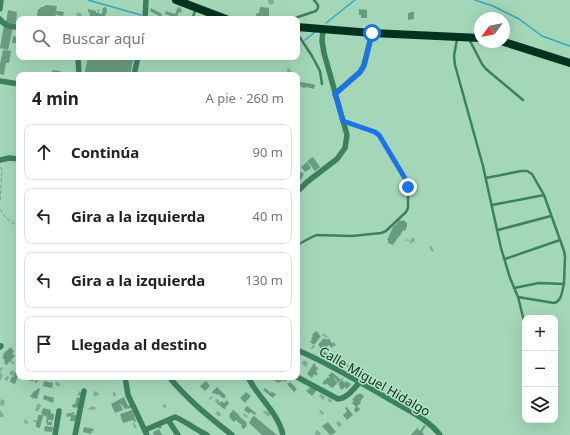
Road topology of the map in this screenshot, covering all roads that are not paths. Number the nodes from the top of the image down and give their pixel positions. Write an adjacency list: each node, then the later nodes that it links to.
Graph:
1 (0, 0): 7 (street)
2 (146, 0): 8 (street)
3 (176, 0): 5 (main road)
4 (314, 0): 11 (lane)
5 (185, 2): 6 (main road)
6 (197, 8): 9 (lane); 10 (main road)
7 (0, 9)
8 (146, 16)
9 (193, 16)
10 (218, 16)
11 (300, 16)
12 (0, 19): 13 (street)
13 (16, 27)
14 (300, 27): 15 (main road)
15 (323, 29): 16 (main road); 30 (street)
16 (372, 33): 17 (main road); 30 (street)
17 (457, 37): 18 (main road); 35 (lane)
18 (468, 37): 20 (main road); 31 (lane)
19 (300, 38): 29 (lane)
20 (474, 38)
21 (510, 44): 24 (main road)
22 (78, 60): 25 (street)
23 (137, 60): 26 (street)
24 (570, 63)
25 (79, 72)
26 (135, 72)
27 (0, 81): 28 (street)
28 (16, 84)
29 (322, 84)
30 (335, 94): 32 (street)
31 (523, 100)
32 (343, 121): 36 (street); 42 (lane)
33 (16, 159): 34 (street)
34 (0, 160)
35 (486, 178): 37 (lane); 38 (lane)
36 (300, 189)
37 (544, 195): 38 (lane); 39 (lane)
38 (492, 205): 40 (lane)
39 (551, 216): 40 (lane); 41 (lane)
40 (497, 230): 43 (lane)
41 (560, 240): 43 (lane); 44 (lane)
42 (300, 243)
43 (505, 259): 45 (lane)
44 (564, 284): 45 (lane); 46 (lane)
45 (514, 288): 46 (lane)
46 (518, 297): 47 (lane)
47 (522, 315)
48 (300, 352): 53 (street, Calle Miguel Hidalgo)
49 (300, 379): 53 (street)
50 (125, 380): 57 (street)
51 (172, 380): 62 (street)
52 (250, 380): 63 (street)
53 (360, 382): 64 (street, Calle Miguel Hidalgo)
54 (84, 391): 59 (street)
55 (59, 411): 58 (street)
56 (168, 420): 57 (street); 60 (street); 61 (street)
57 (146, 433)
58 (55, 435)
59 (75, 435)
60 (178, 435)
61 (208, 435)
62 (232, 435)
63 (283, 435)
64 (440, 435)

